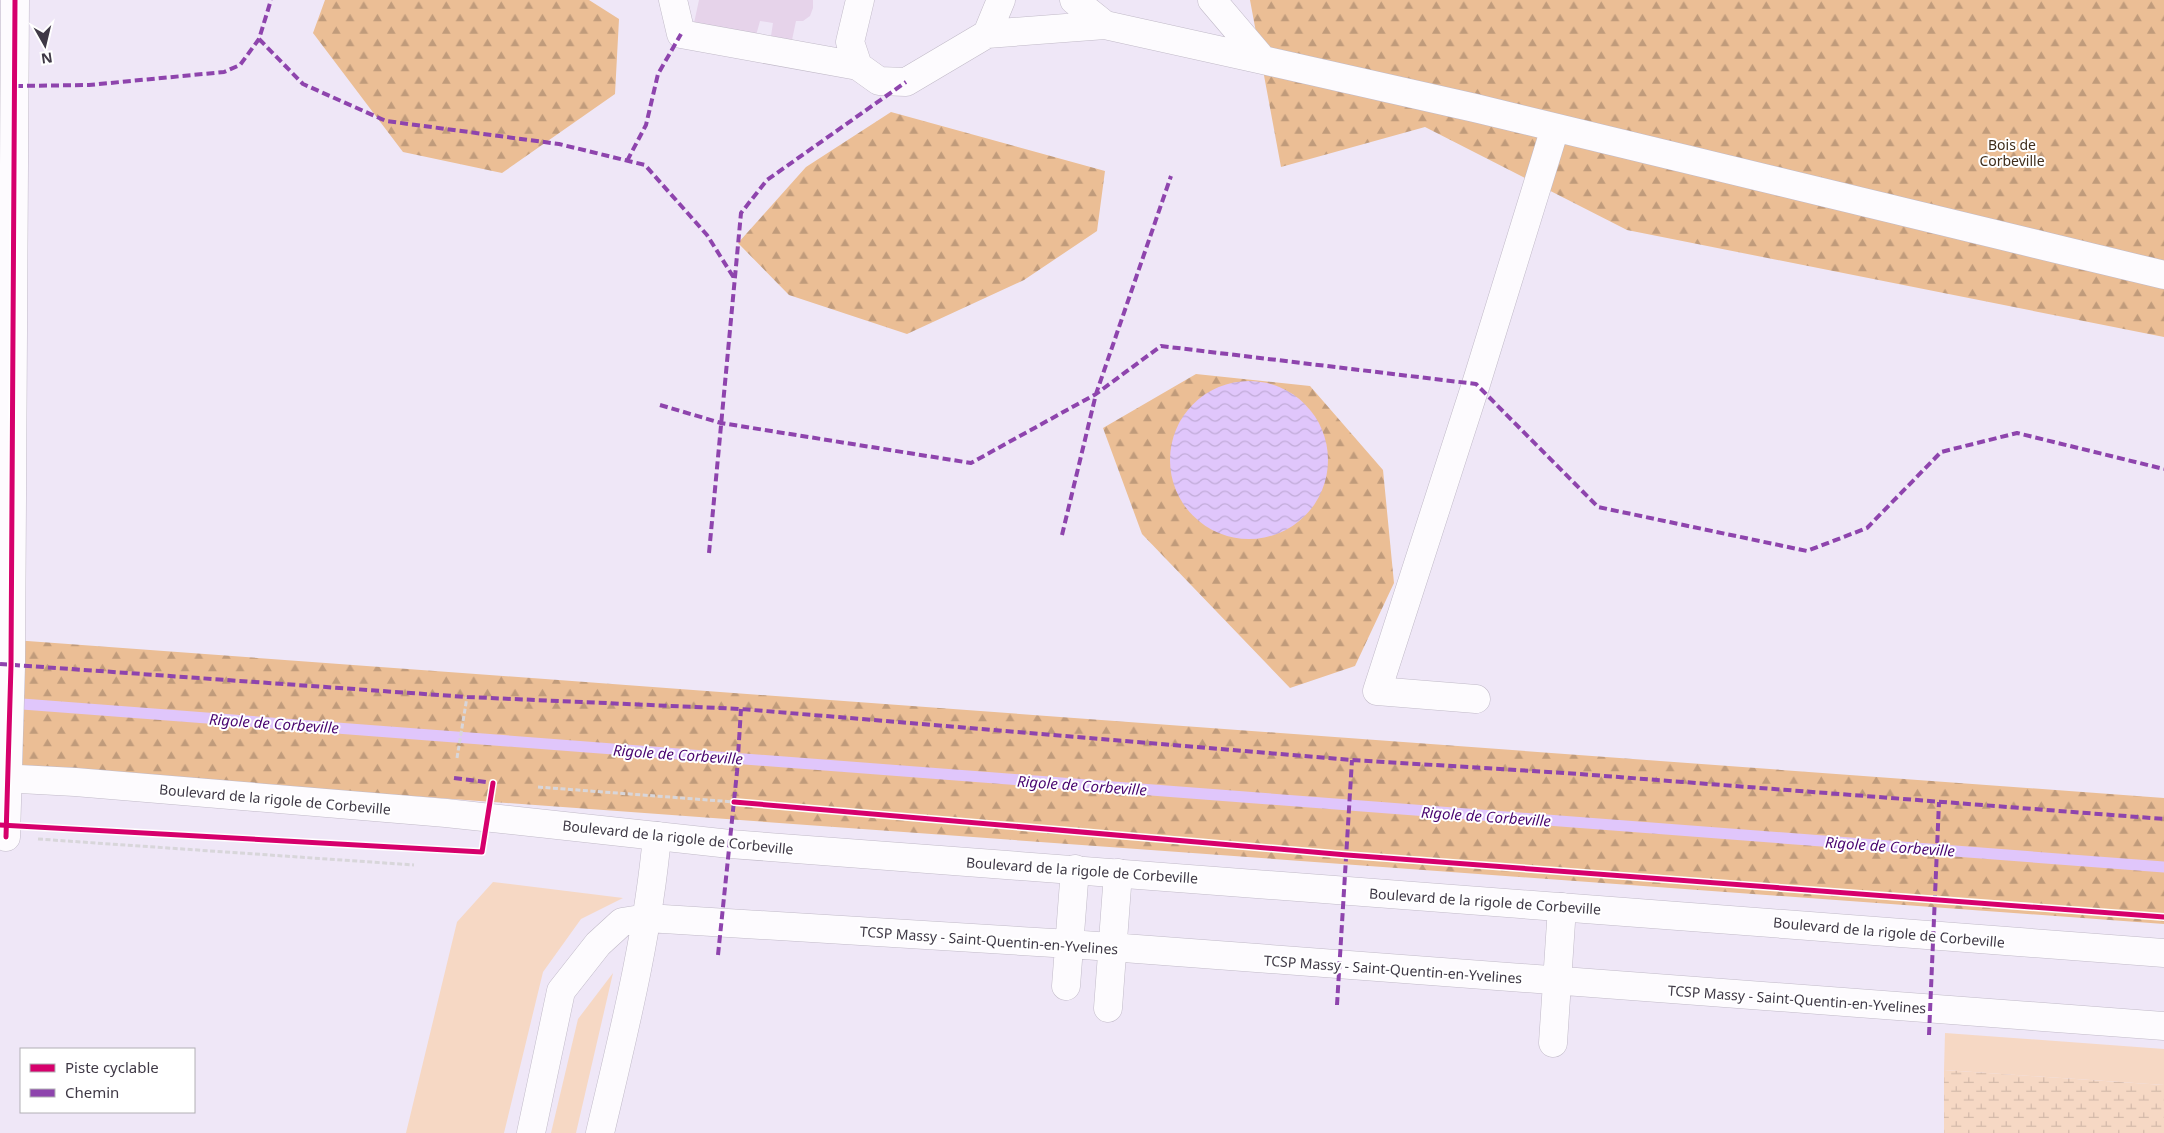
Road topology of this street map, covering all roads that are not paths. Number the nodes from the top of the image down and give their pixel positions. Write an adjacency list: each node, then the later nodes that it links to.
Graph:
1 (15, 0): 14 (main road)
2 (673, 0): 10 (main road)
3 (860, 0): 10 (main road)
4 (1001, 0): 8 (main road)
5 (1074, 0): 7 (main road)
6 (1212, 0): 9 (main road)
7 (1105, 25): 8 (main road); 9 (main road)
8 (987, 34): 10 (main road)
9 (1263, 60): 11 (main road)
10 (858, 66)
11 (1555, 128): 12 (main road); 13 (main road)
12 (2164, 275)
13 (1476, 699)
14 (4, 778): 15 (main road, Boulevard de la rigole de Corbeville); 16 (main road)
15 (657, 836): 17 (main road, Boulevard de la rigole de Corbeville); 20 (main road)
16 (6, 837)
17 (1074, 870): 18 (main road, Boulevard de la rigole de Corbeville); 21 (main road)
18 (1118, 873): 19 (main road, Boulevard de la rigole de Corbeville); 22 (main road)
19 (1562, 907): 23 (main road, Boulevard de la rigole de Corbeville); 24 (main road)
20 (635, 920): 21 (main road, TCSP Massy - Saint-Quentin-en-Yvelines); 29 (main road); 30 (main road)
21 (1070, 944): 22 (main road, TCSP Massy - Saint-Quentin-en-Yvelines); 25 (main road)
22 (1113, 948): 24 (main road, TCSP Massy - Saint-Quentin-en-Yvelines); 26 (main road)
23 (2164, 954)
24 (1557, 981): 27 (main road, TCSP Massy - Saint-Quentin-en-Yvelines); 28 (main road)
25 (1066, 986)
26 (1108, 1008)
27 (2164, 1026)
28 (1553, 1043)
29 (531, 1133)
30 (600, 1133)

